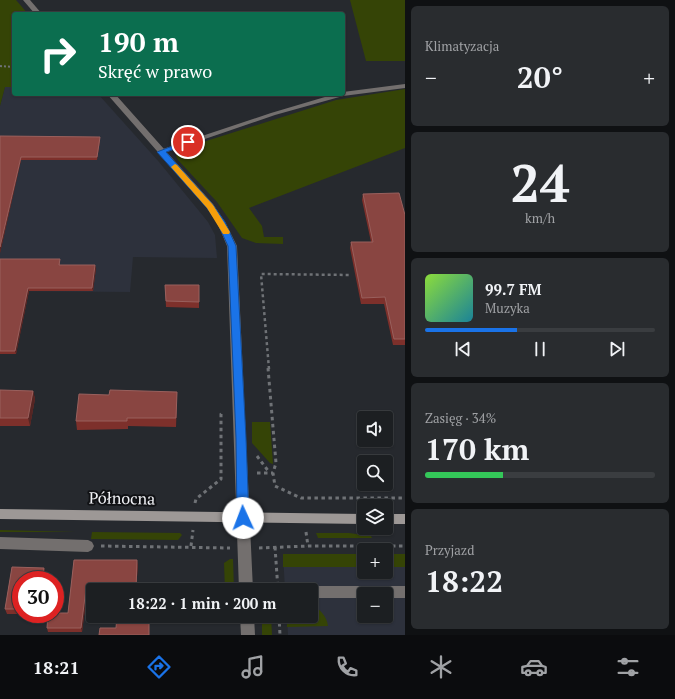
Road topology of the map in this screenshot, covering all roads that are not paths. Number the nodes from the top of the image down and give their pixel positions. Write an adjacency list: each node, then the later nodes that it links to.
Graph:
1 (26, 0): 2 (street)
2 (37, 12)
3 (405, 86): 4 (lane)
4 (345, 94)
5 (113, 96): 7 (street)
6 (336, 96): 7 (lane)
7 (161, 152): 9 (street)
8 (0, 514): 9 (main road, Północna)
9 (243, 518): 10 (main road, Północna); 15 (street)
10 (357, 519)
11 (393, 519): 12 (main road)
12 (405, 519)
13 (0, 543): 14 (street)
14 (88, 546)
15 (246, 583)
16 (318, 592): 17 (lane)
17 (405, 592)
18 (247, 623): 19 (street)
19 (248, 635)

